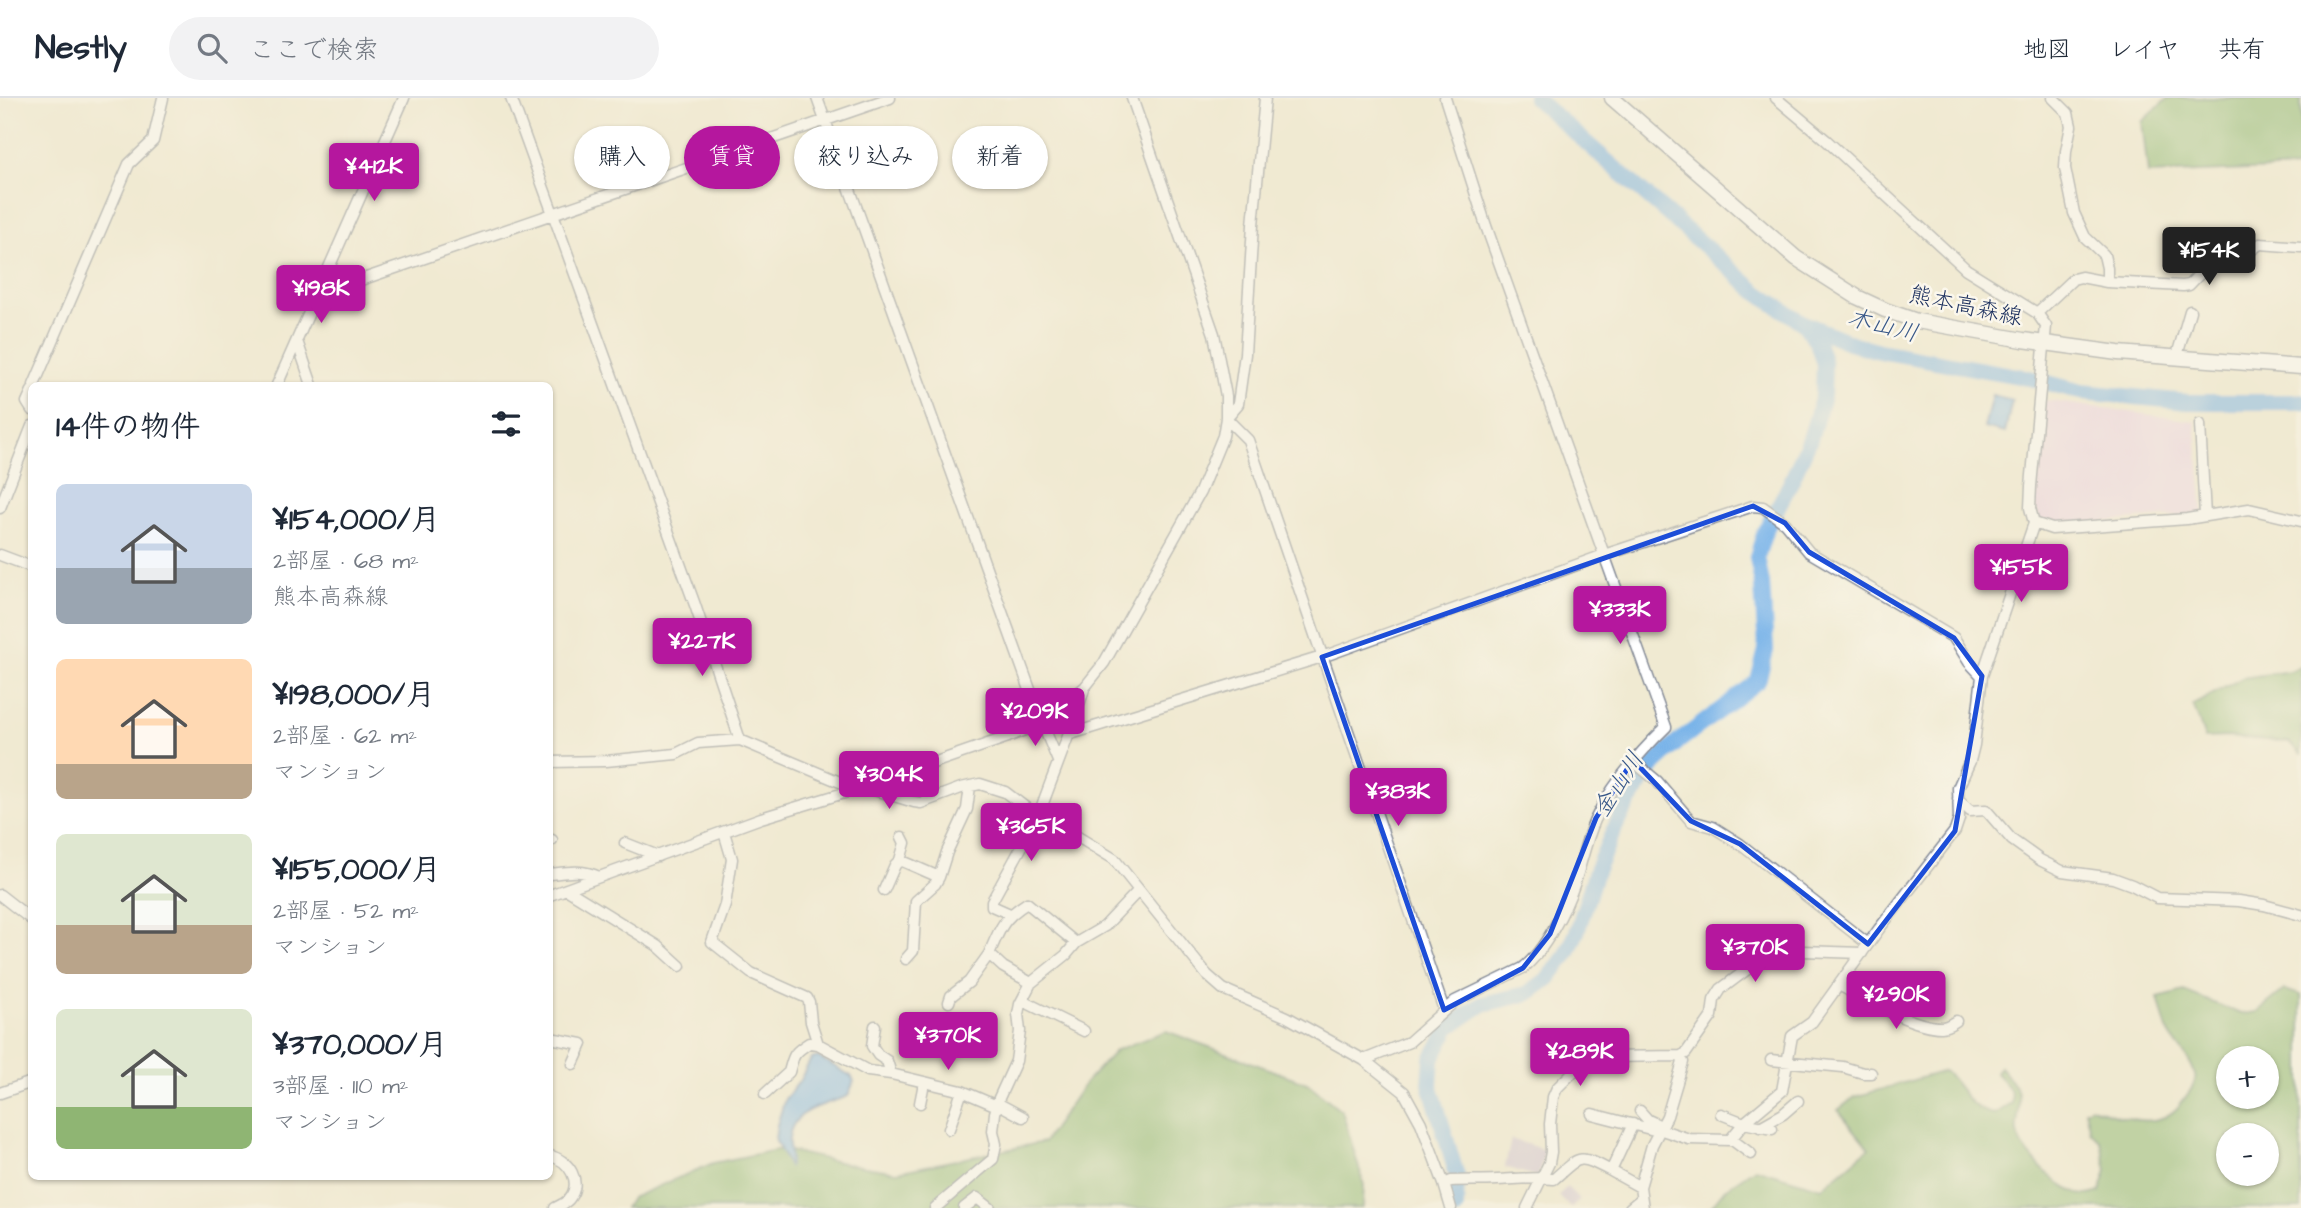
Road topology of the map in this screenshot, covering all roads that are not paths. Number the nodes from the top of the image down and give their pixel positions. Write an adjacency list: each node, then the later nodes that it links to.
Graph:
1 (163, 98): 23 (street)
2 (404, 98): 16 (street)
3 (512, 98): 13 (street)
4 (817, 98): 12 (street)
5 (890, 98): 12 (street)
6 (1132, 98): 26 (street)
7 (1265, 98): 26 (street)
8 (1445, 98): 36 (street)
9 (1612, 98): 20 (main road, 熊本高森線)
10 (1776, 98): 18 (street)
11 (2053, 98): 15 (street)
12 (825, 120): 13 (street); 41 (street)
13 (554, 215): 16 (street); 43 (street)
14 (2301, 247): 15 (street)
15 (2107, 282): 18 (street)
16 (317, 295): 19 (street)
17 (2190, 311): 21 (street)
18 (2037, 313): 20 (street)
19 (297, 341): 24 (street); 25 (street)
20 (2043, 346): 21 (main road, 熊本高森線); 34 (street)
21 (2176, 359): 22 (main road, 熊本高森線)
22 (2301, 367)
23 (35, 382)
24 (278, 382)
25 (311, 382)
26 (1226, 418): 38 (street); 40 (street)
27 (2200, 424): 32 (street)
28 (28, 436): 30 (street)
29 (0, 469): 30 (street)
30 (12, 476): 31 (street)
31 (0, 508)
32 (2205, 516): 33 (street); 34 (street)
33 (2301, 521)
34 (2034, 523): 39 (street)
35 (0, 555): 37 (street)
36 (1604, 555): 38 (street); 39 (street); 46 (street)
37 (28, 566)
38 (1322, 657): 42 (street); 76 (street)
39 (1982, 676): 49 (street)
40 (1085, 687): 41 (street); 42 (street)
41 (1042, 723): 44 (street); 48 (street)
42 (1071, 734): 44 (street)
43 (740, 740): 45 (street); 48 (street)
44 (1058, 761): 50 (street)
45 (553, 762)
46 (1636, 763): 68 (street); 76 (street)
47 (970, 786): 48 (street); 50 (street); 58 (street)
48 (864, 787): 51 (street)
49 (1958, 799): 65 (street); 68 (street)
50 (1038, 817): 61 (street); 64 (street)
51 (724, 832): 54 (street); 81 (street)
52 (902, 837): 55 (street)
53 (625, 843): 54 (street)
54 (658, 856): 57 (street)
55 (900, 860): 58 (street); 60 (street)
56 (553, 874): 57 (street)
57 (599, 877): 59 (street)
58 (939, 877): 70 (street)
59 (566, 889): 62 (street); 71 (street)
60 (884, 890)
61 (1138, 891): 67 (street); 83 (street)
62 (553, 894)
63 (0, 895): 66 (street)
64 (1010, 914): 67 (street); 69 (street)
65 (2301, 915)
66 (28, 917)
67 (1076, 943): 72 (street)
68 (1865, 948): 73 (street); 82 (street)
69 (989, 954): 72 (street); 75 (street)
70 (906, 959)
71 (680, 966)
72 (1031, 983): 74 (street)
73 (1839, 985): 77 (street); 85 (street)
74 (1023, 1001): 79 (street); 96 (street)
75 (949, 1002)
76 (1444, 1010): 83 (street)
77 (1956, 1021)
78 (875, 1026): 88 (street)
79 (1084, 1031)
80 (553, 1039): 86 (street)
81 (818, 1044): 88 (street); 93 (street)
82 (1681, 1056): 105 (street); 111 (street)
83 (1364, 1060): 112 (street)
84 (1770, 1060): 85 (street)
85 (1788, 1061): 87 (street); 101 (street)
86 (573, 1064)
87 (1871, 1073)
88 (891, 1074): 90 (street)
89 (28, 1083): 92 (street)
90 (924, 1083): 91 (street); 95 (street)
91 (962, 1091): 96 (street); 104 (street)
92 (0, 1093)
93 (765, 1094)
94 (1798, 1101): 103 (street)
95 (920, 1103)
96 (997, 1105): 100 (street); 115 (street)
97 (1640, 1111): 105 (street)
98 (1592, 1114): 102 (street)
99 (1721, 1114): 101 (street)
100 (1023, 1117)
101 (1744, 1123): 103 (street); 107 (street)
102 (1633, 1124): 105 (street); 110 (street)
103 (1760, 1127): 106 (street)
104 (949, 1129)
105 (1659, 1129): 107 (street); 113 (street)
106 (1772, 1129)
107 (1731, 1139): 108 (street)
108 (1751, 1153)
109 (553, 1157): 114 (street)
110 (1611, 1171): 111 (street); 113 (street)
111 (1540, 1177): 112 (street); 119 (street)
112 (1444, 1184): 118 (street)
113 (1641, 1198): 120 (street)
114 (555, 1208)
115 (935, 1208)
116 (964, 1208): 117 (street)
117 (990, 1208)
118 (1451, 1208)
119 (1527, 1208)
120 (1630, 1208)

